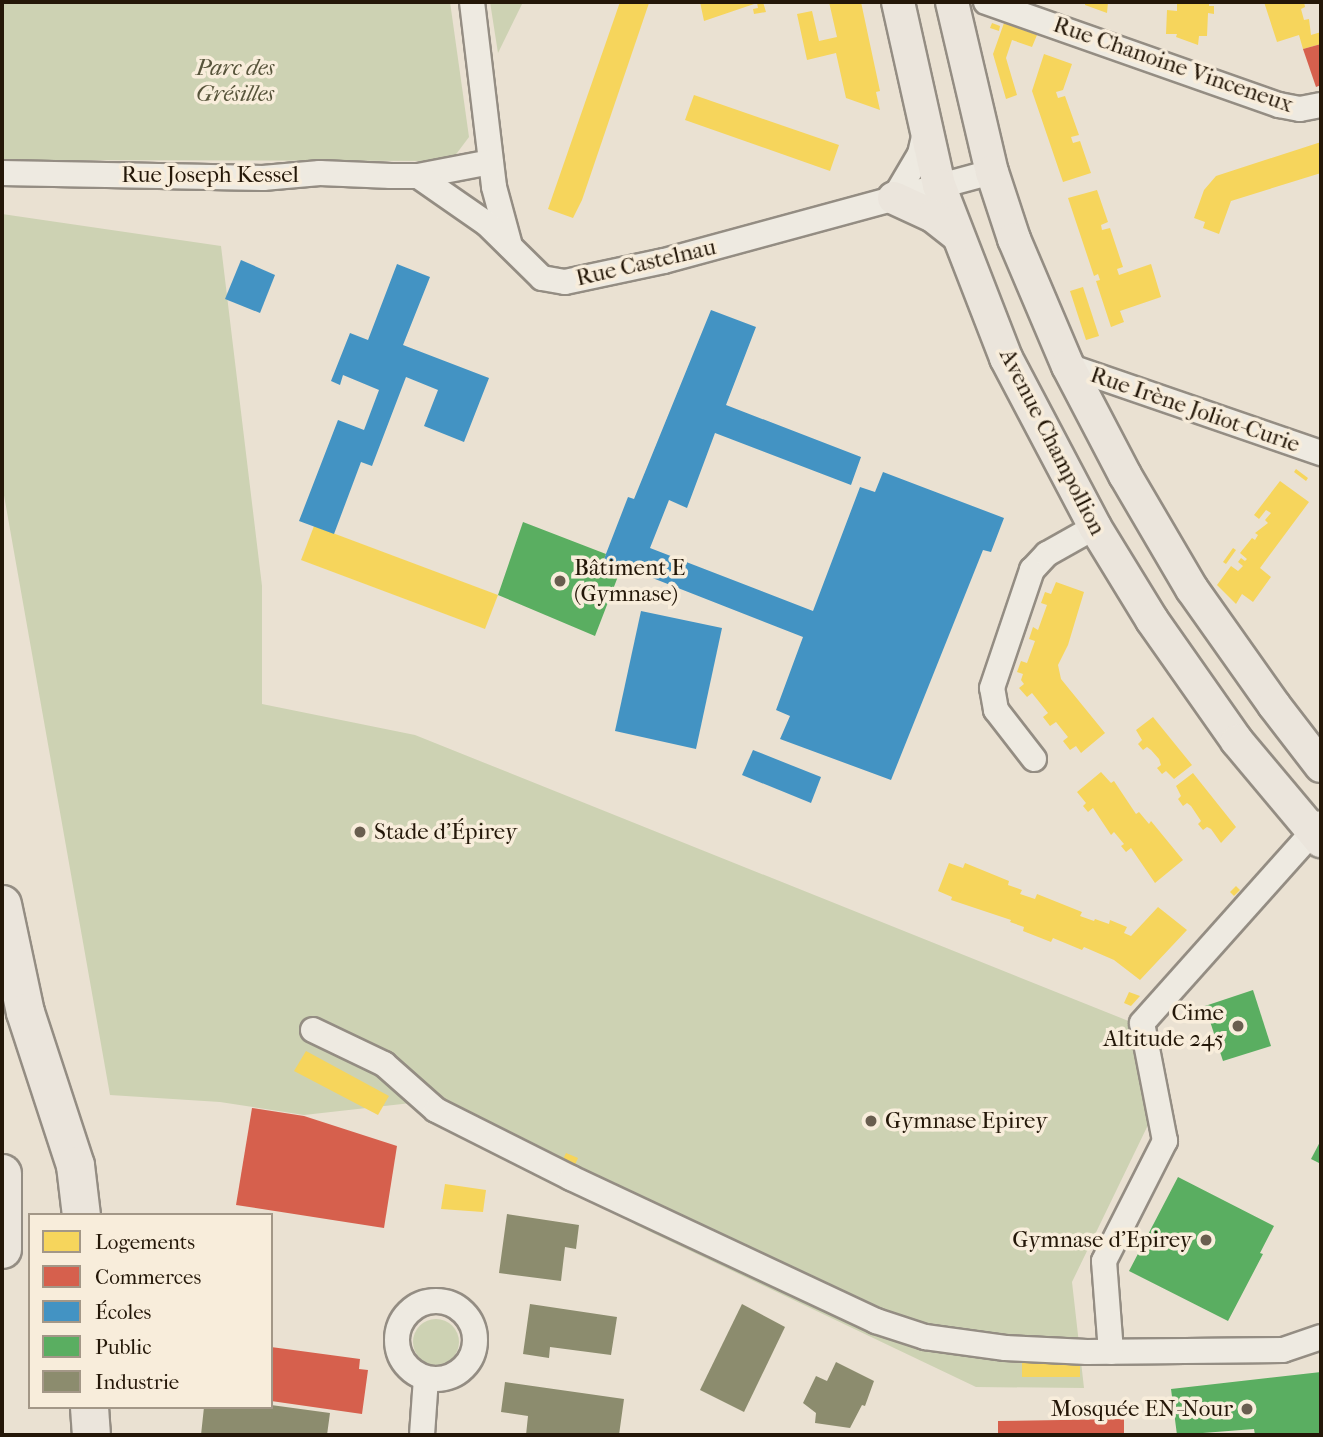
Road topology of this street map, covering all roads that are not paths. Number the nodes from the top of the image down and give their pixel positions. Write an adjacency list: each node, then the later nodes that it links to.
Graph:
1 (472, 2): 7 (street)
2 (898, 2): 6 (main road, Avenue Champollion)
3 (986, 2): 5 (street, Rue Chanoine Vinceneux)
4 (960, 4): 8 (main road)
5 (1321, 105)
6 (926, 127): 11 (main road, Avenue Champollion); 13 (street)
7 (491, 162): 10 (street, Rue Joseph Kessel); 12 (street)
8 (992, 172): 11 (street, Rue Castelnau); 16 (main road)
9 (2, 173): 10 (street, Rue Joseph Kessel)
10 (418, 176): 12 (street, Rue Joseph Kessel); 15 (street)
11 (939, 186): 13 (street, Rue Castelnau); 14 (main road, Avenue Champollion)
12 (494, 187): 15 (street)
13 (894, 198): 14 (main road); 15 (street, Rue Castelnau)
14 (957, 235): 18 (main road, Avenue Champollion)
15 (510, 247)
16 (1068, 366): 17 (street, Rue Irène Joliot-Curie); 20 (main road)
17 (1321, 453)
18 (1095, 527): 19 (street); 21 (main road, Avenue Champollion)
19 (1034, 759)
20 (1321, 766)
21 (1318, 832): 28 (street)
22 (2, 904): 25 (highway)
23 (313, 1030): 28 (street)
24 (2, 1173): 26 (highway)
25 (81, 1213)
26 (2, 1249)
27 (1321, 1337): 28 (street)
28 (1099, 1352)
29 (426, 1378): 32 (street)
30 (89, 1409): 31 (highway)
31 (91, 1435)
32 (422, 1435)

